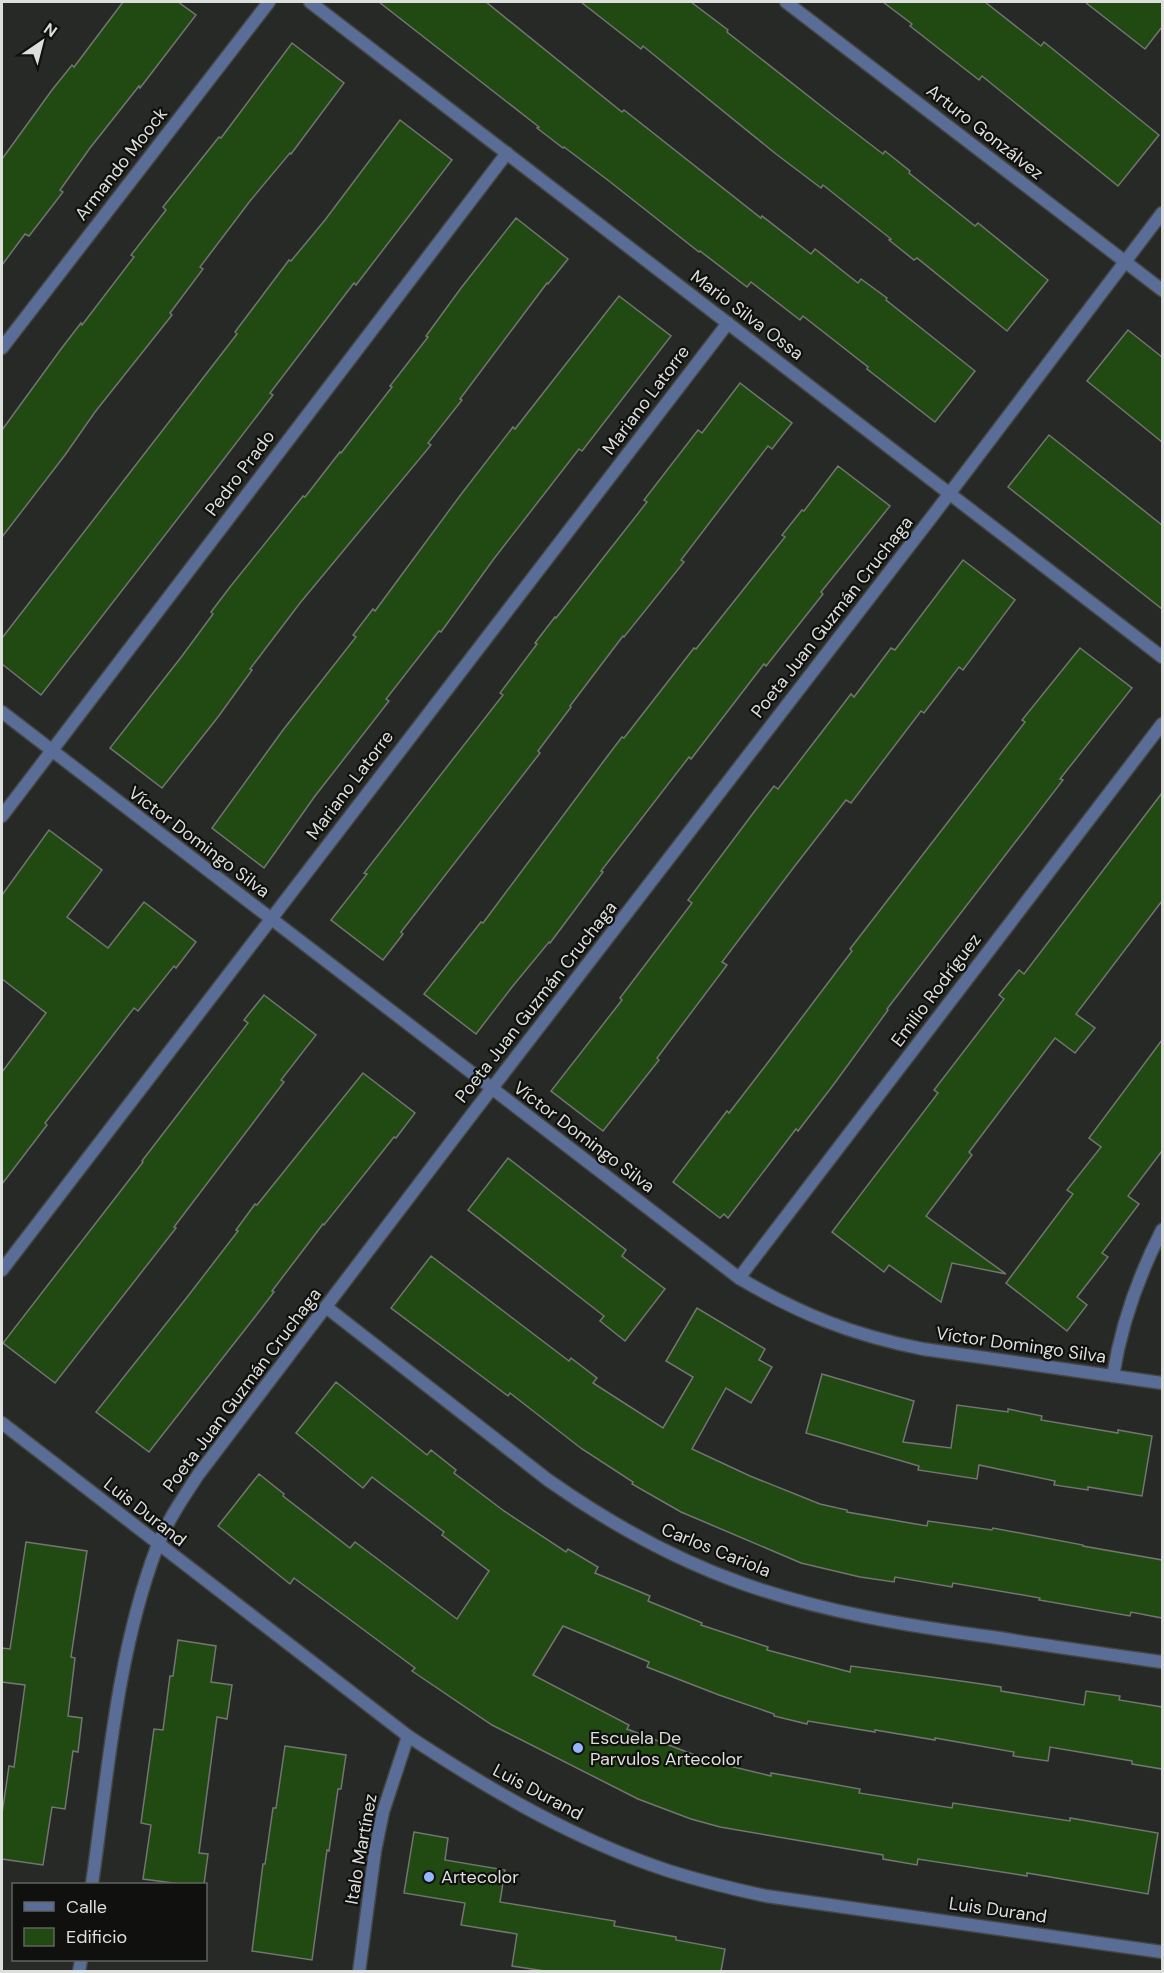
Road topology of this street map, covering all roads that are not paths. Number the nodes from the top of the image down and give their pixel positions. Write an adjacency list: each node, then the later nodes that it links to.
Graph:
1 (269, 2): 9 (street, Armando Moock)
2 (310, 2): 4 (street, Mario Silva Ossa)
3 (786, 2): 6 (street, Arturo Gonzálvez)
4 (507, 153): 8 (street, Mario Silva Ossa); 14 (street, Pedro Prado)
5 (1162, 213): 6 (street, Poeta Juan Guzmán Cruchaga)
6 (1125, 262): 7 (street, Arturo Gonzálvez); 10 (street, Poeta Juan Guzmán Cruchaga)
7 (1162, 290)
8 (728, 323): 10 (street, Mario Silva Ossa); 16 (street, Mariano Latorre)
9 (2, 348)
10 (950, 493): 11 (street, Mario Silva Ossa); 17 (street, Poeta Juan Guzmán Cruchaga)
11 (1162, 657)
12 (2, 712): 14 (street, Víctor Domingo Silva)
13 (1162, 724): 20 (street, Emilio Rodríguez)
14 (51, 751): 15 (street, Pedro Prado); 16 (street, Víctor Domingo Silva)
15 (2, 816)
16 (271, 920): 17 (street, Víctor Domingo Silva); 19 (street, Mariano Latorre)
17 (492, 1089): 20 (street, Víctor Domingo Silva); 21 (street, Poeta Juan Guzmán Cruchaga)
18 (1162, 1230): 22 (street)
19 (2, 1270)
20 (738, 1278): 22 (street, Víctor Domingo Silva)
21 (326, 1307): 25 (street, Poeta Juan Guzmán Cruchaga); 26 (street, Carlos Cariola)
22 (1113, 1376): 23 (street, Víctor Domingo Silva)
23 (1162, 1383)
24 (2, 1423): 25 (street, Luis Durand)
25 (158, 1545): 27 (street, Luis Durand); 28 (street, Poeta Juan Guzmán Cruchaga)
26 (1162, 1662)
27 (408, 1736): 29 (street, Luis Durand); 30 (street, Italo Martínez)
28 (92, 1883)
29 (1162, 1952)
30 (359, 1971)

